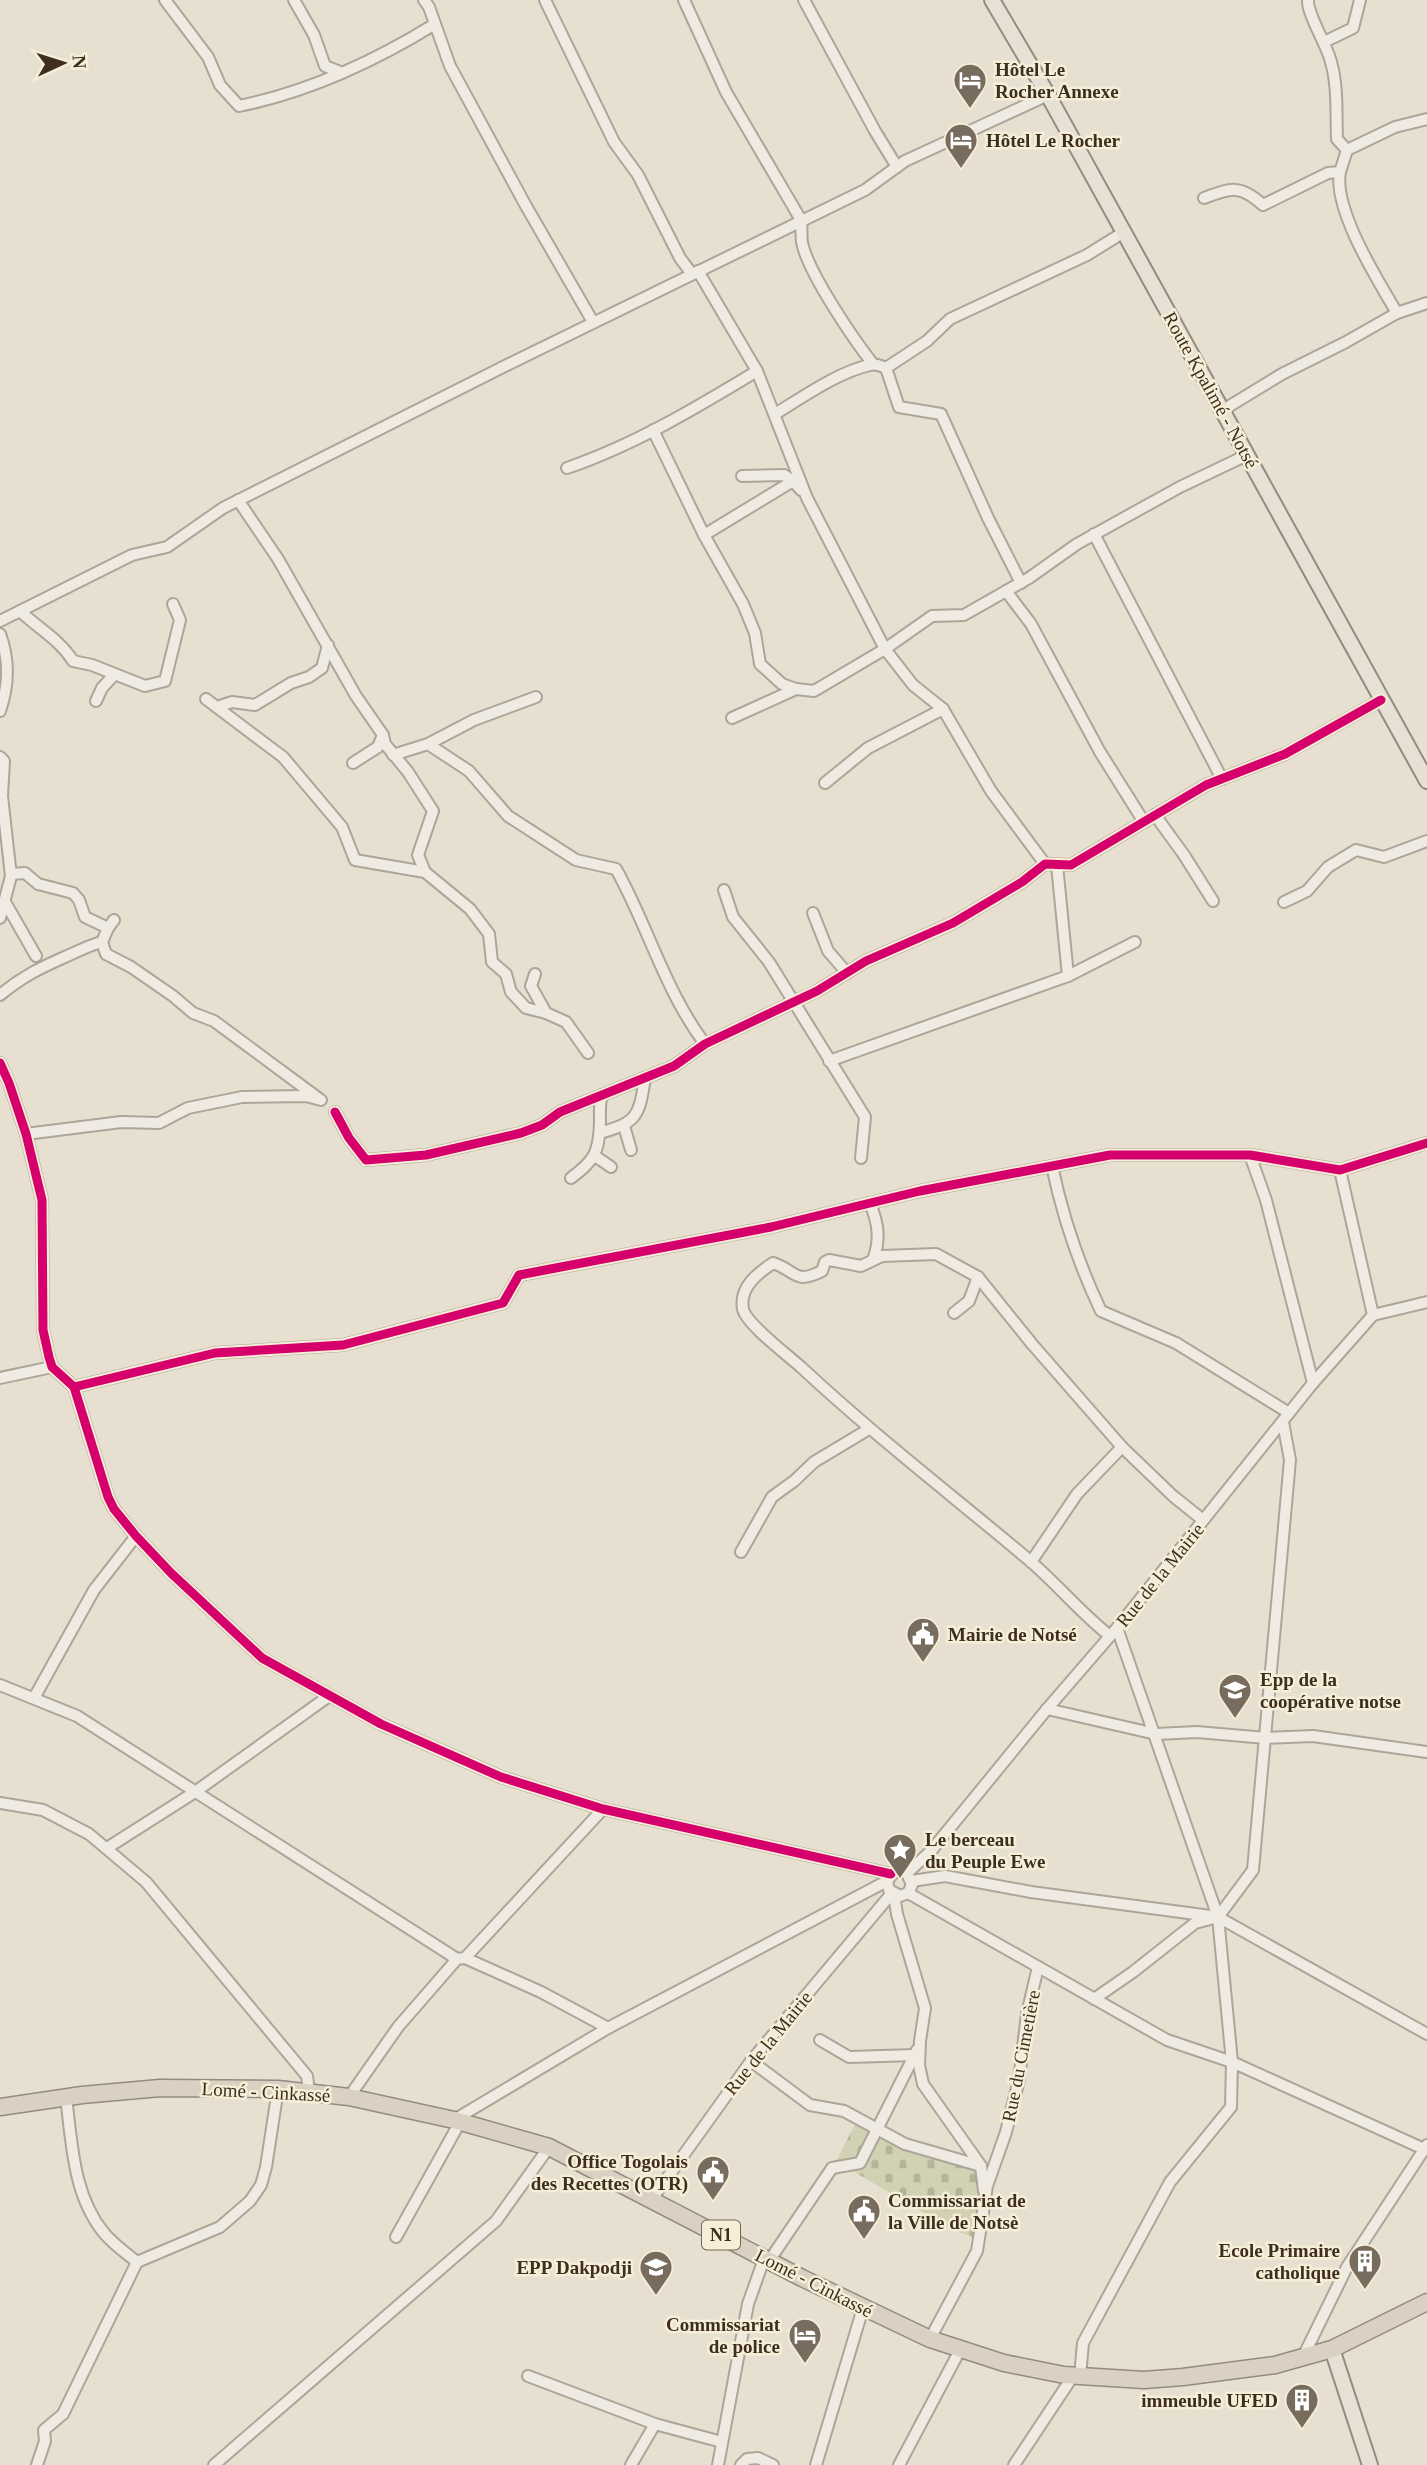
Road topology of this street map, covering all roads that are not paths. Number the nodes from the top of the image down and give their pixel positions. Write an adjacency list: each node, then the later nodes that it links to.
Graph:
1 (165, 0): 12 (street)
2 (294, 0): 12 (street)
3 (545, 0): 21 (street)
4 (684, 0): 19 (street)
5 (804, 0): 16 (street)
6 (992, 0): 13 (main road, Route Kpalimé - Notsé)
7 (1308, 0): 11 (street)
8 (1360, 0): 11 (street)
9 (428, 2): 10 (street)
10 (435, 24): 12 (street); 24 (street)
11 (1324, 42): 15 (street)
12 (340, 72)
13 (1048, 95): 16 (street); 20 (main road, Route Kpalimé - Notsé)
14 (1426, 122): 15 (street)
15 (1347, 150): 17 (street)
16 (897, 167): 19 (street)
17 (1340, 172): 18 (street); 23 (street)
18 (1204, 198)
19 (801, 220): 21 (street); 25 (street)
20 (1124, 232): 26 (street); 28 (main road, Route Kpalimé - Notsé)
21 (695, 272): 24 (street); 27 (street)
22 (1427, 303): 23 (street)
23 (1397, 313): 28 (street)
24 (593, 322): 36 (street)
25 (873, 363): 26 (street); 29 (street)
26 (886, 368): 39 (street)
27 (757, 371): 29 (street); 30 (street)
28 (1223, 410): 31 (main road, Route Kpalimé - Notsé)
29 (775, 414): 35 (street)
30 (653, 429): 32 (street); 38 (street)
31 (1247, 454): 37 (street); 52 (main road, Route Kpalimé - Notsé)
32 (567, 468)
33 (743, 476): 34 (street)
34 (793, 481): 35 (street); 38 (street)
35 (807, 498): 46 (street)
36 (238, 500): 42 (street); 45 (street)
37 (1094, 534): 39 (street); 62 (street)
38 (704, 535): 48 (street)
39 (1021, 583): 40 (street)
40 (1006, 591): 46 (street); 66 (street)
41 (173, 604): 47 (street)
42 (20, 611): 43 (street); 47 (street)
43 (0, 621)
44 (0, 634): 55 (street)
45 (328, 645): 53 (street); 57 (street)
46 (885, 649): 48 (street); 54 (street)
47 (114, 675): 51 (street)
48 (796, 689): 56 (street)
49 (536, 698): 58 (street)
50 (206, 699): 53 (street)
51 (96, 701)
52 (1381, 701): 62 (street); 63 (main road, Route Kpalimé - Notsé)
53 (217, 707): 72 (street)
54 (943, 709): 64 (street); 69 (street)
55 (0, 711)
56 (732, 718)
57 (383, 736): 59 (street); 61 (street)
58 (428, 744): 59 (street); 88 (street)
59 (393, 755): 72 (street)
60 (0, 757): 68 (street)
61 (353, 763)
62 (1222, 779): 65 (street)
63 (1427, 781)
64 (825, 783)
65 (1155, 815): 66 (street); 74 (street)
66 (1144, 822): 70 (street)
67 (1427, 841): 76 (street)
68 (3, 843): 71 (street)
69 (1045, 864): 70 (street); 82 (street)
70 (1058, 865): 84 (street)
71 (7, 866): 75 (street); 79 (street)
72 (425, 872): 87 (street)
73 (723, 890): 86 (street)
74 (1213, 901)
75 (5, 902): 78 (street); 81 (street)
76 (1284, 902)
77 (813, 913): 82 (street)
78 (0, 918)
79 (102, 942): 85 (street); 97 (street)
80 (1135, 942): 84 (street)
81 (36, 956)
82 (847, 973): 86 (street)
83 (535, 974): 87 (street)
84 (1068, 976): 90 (street)
85 (0, 995)
86 (794, 1002): 88 (street); 90 (street)
87 (546, 1013): 89 (street)
88 (705, 1044): 92 (street)
89 (588, 1052)
90 (830, 1061): 102 (street)
91 (0, 1063): 97 (street)
92 (645, 1078): 93 (street); 95 (street)
93 (602, 1095): 94 (street); 96 (street)
94 (335, 1112)
95 (624, 1126): 96 (street); 99 (street)
96 (600, 1133): 101 (street)
97 (26, 1134): 113 (street)
98 (1427, 1143): 105 (street)
99 (631, 1150)
100 (1250, 1155): 103 (street); 105 (street); 115 (street)
101 (595, 1156): 104 (street); 106 (street)
102 (861, 1158)
103 (1052, 1166): 107 (street); 117 (street)
104 (611, 1167)
105 (1340, 1170): 112 (street)
106 (571, 1178)
107 (870, 1203): 108 (street); 116 (street)
108 (873, 1260): 109 (street); 118 (street)
109 (978, 1277): 111 (street); 119 (street)
110 (1427, 1302): 112 (street)
111 (954, 1313)
112 (1373, 1315): 115 (street, Rue de la Mairie)
113 (52, 1367): 114 (street); 116 (street)
114 (0, 1378)
115 (1313, 1383): 117 (street, Rue de la Mairie)
116 (74, 1387): 121 (street)
117 (1286, 1418): 120 (street, Rue de la Mairie); 130 (street)
118 (869, 1429): 122 (street); 123 (street)
119 (1122, 1447): 120 (street); 123 (street)
120 (1203, 1520): 124 (street, Rue de la Mairie)
121 (136, 1536): 126 (street); 127 (street)
122 (741, 1552)
123 (1031, 1562): 124 (street)
124 (1114, 1632): 128 (street, Rue de la Mairie); 129 (street)
125 (0, 1685): 127 (street)
126 (329, 1696): 132 (street); 134 (street)
127 (34, 1699): 132 (street)
128 (1047, 1709): 129 (street); 137 (street, Rue de la Mairie)
129 (1156, 1734): 130 (street); 140 (street)
130 (1266, 1738): 131 (street); 140 (street)
131 (1427, 1752)
132 (195, 1792): 135 (street); 141 (street)
133 (0, 1803): 135 (street)
134 (603, 1809): 136 (street); 141 (street)
135 (107, 1848): 152 (street)
136 (889, 1877): 137 (street); 139 (street); 144 (street)
137 (910, 1877): 138 (street); 140 (street)
138 (908, 1893): 139 (street); 142 (street)
139 (893, 1894): 147 (street); 149 (street, Rue de la Mairie)
140 (1219, 1917): 143 (street); 145 (street); 150 (street)
141 (461, 1958): 144 (street); 154 (street)
142 (1038, 1967): 143 (street); 161 (street, Rue du Cimetière)
143 (1094, 1999): 150 (street)
144 (608, 2028): 156 (street)
145 (1427, 2034)
146 (820, 2040): 148 (street)
147 (920, 2041): 148 (street); 160 (street)
148 (915, 2055): 157 (street)
149 (751, 2061): 157 (street); 162 (street, Rue de la Mairie)
150 (1232, 2062): 159 (street); 173 (street)
151 (278, 2088): 152 (highway, Lomé - Cinkassé / N1); 153 (highway, Lomé - Cinkassé / N1); 165 (street)
152 (309, 2091): 154 (highway, Lomé - Cinkassé / N1)
153 (66, 2097): 155 (highway, Lomé - Cinkassé / N1); 165 (street)
154 (349, 2097): 156 (highway, Lomé - Cinkassé / N1)
155 (0, 2107)
156 (457, 2121): 158 (highway, Lomé - Cinkassé / N1); 163 (street)
157 (877, 2129): 160 (street); 164 (street)
158 (549, 2147): 162 (highway, Lomé - Cinkassé / N1); 177 (street)
159 (1425, 2147): 171 (street)
160 (981, 2166): 161 (street)
161 (985, 2197): 168 (street, Rue du Cimetière)
162 (652, 2199): 164 (highway, Lomé - Cinkassé / N1)
163 (396, 2237)
164 (766, 2260): 167 (highway, Lomé - Cinkassé / N1); 175 (street)
165 (137, 2262): 176 (street)
166 (1427, 2302): 169 (highway, Lomé - Cinkassé / N1)
167 (863, 2308): 168 (highway, Lomé - Cinkassé / N1); 182 (street)
168 (930, 2339): 170 (highway, Lomé - Cinkassé / N1)
169 (1332, 2349): 171 (highway, Lomé - Cinkassé / N1); 185 (main road)
170 (960, 2350): 173 (highway, Lomé - Cinkassé / N1); 183 (street)
171 (1303, 2359): 173 (highway, Lomé - Cinkassé / N1)
172 (528, 2376): 174 (street)
173 (1077, 2376): 184 (street)
174 (655, 2424): 175 (street); 178 (street)
175 (722, 2442): 179 (street)
176 (37, 2465)
177 (214, 2465)
178 (631, 2465)
179 (718, 2465)
180 (741, 2465): 181 (street)
181 (773, 2465)
182 (816, 2465)
183 (900, 2465)
184 (1014, 2465)
185 (1370, 2465)

